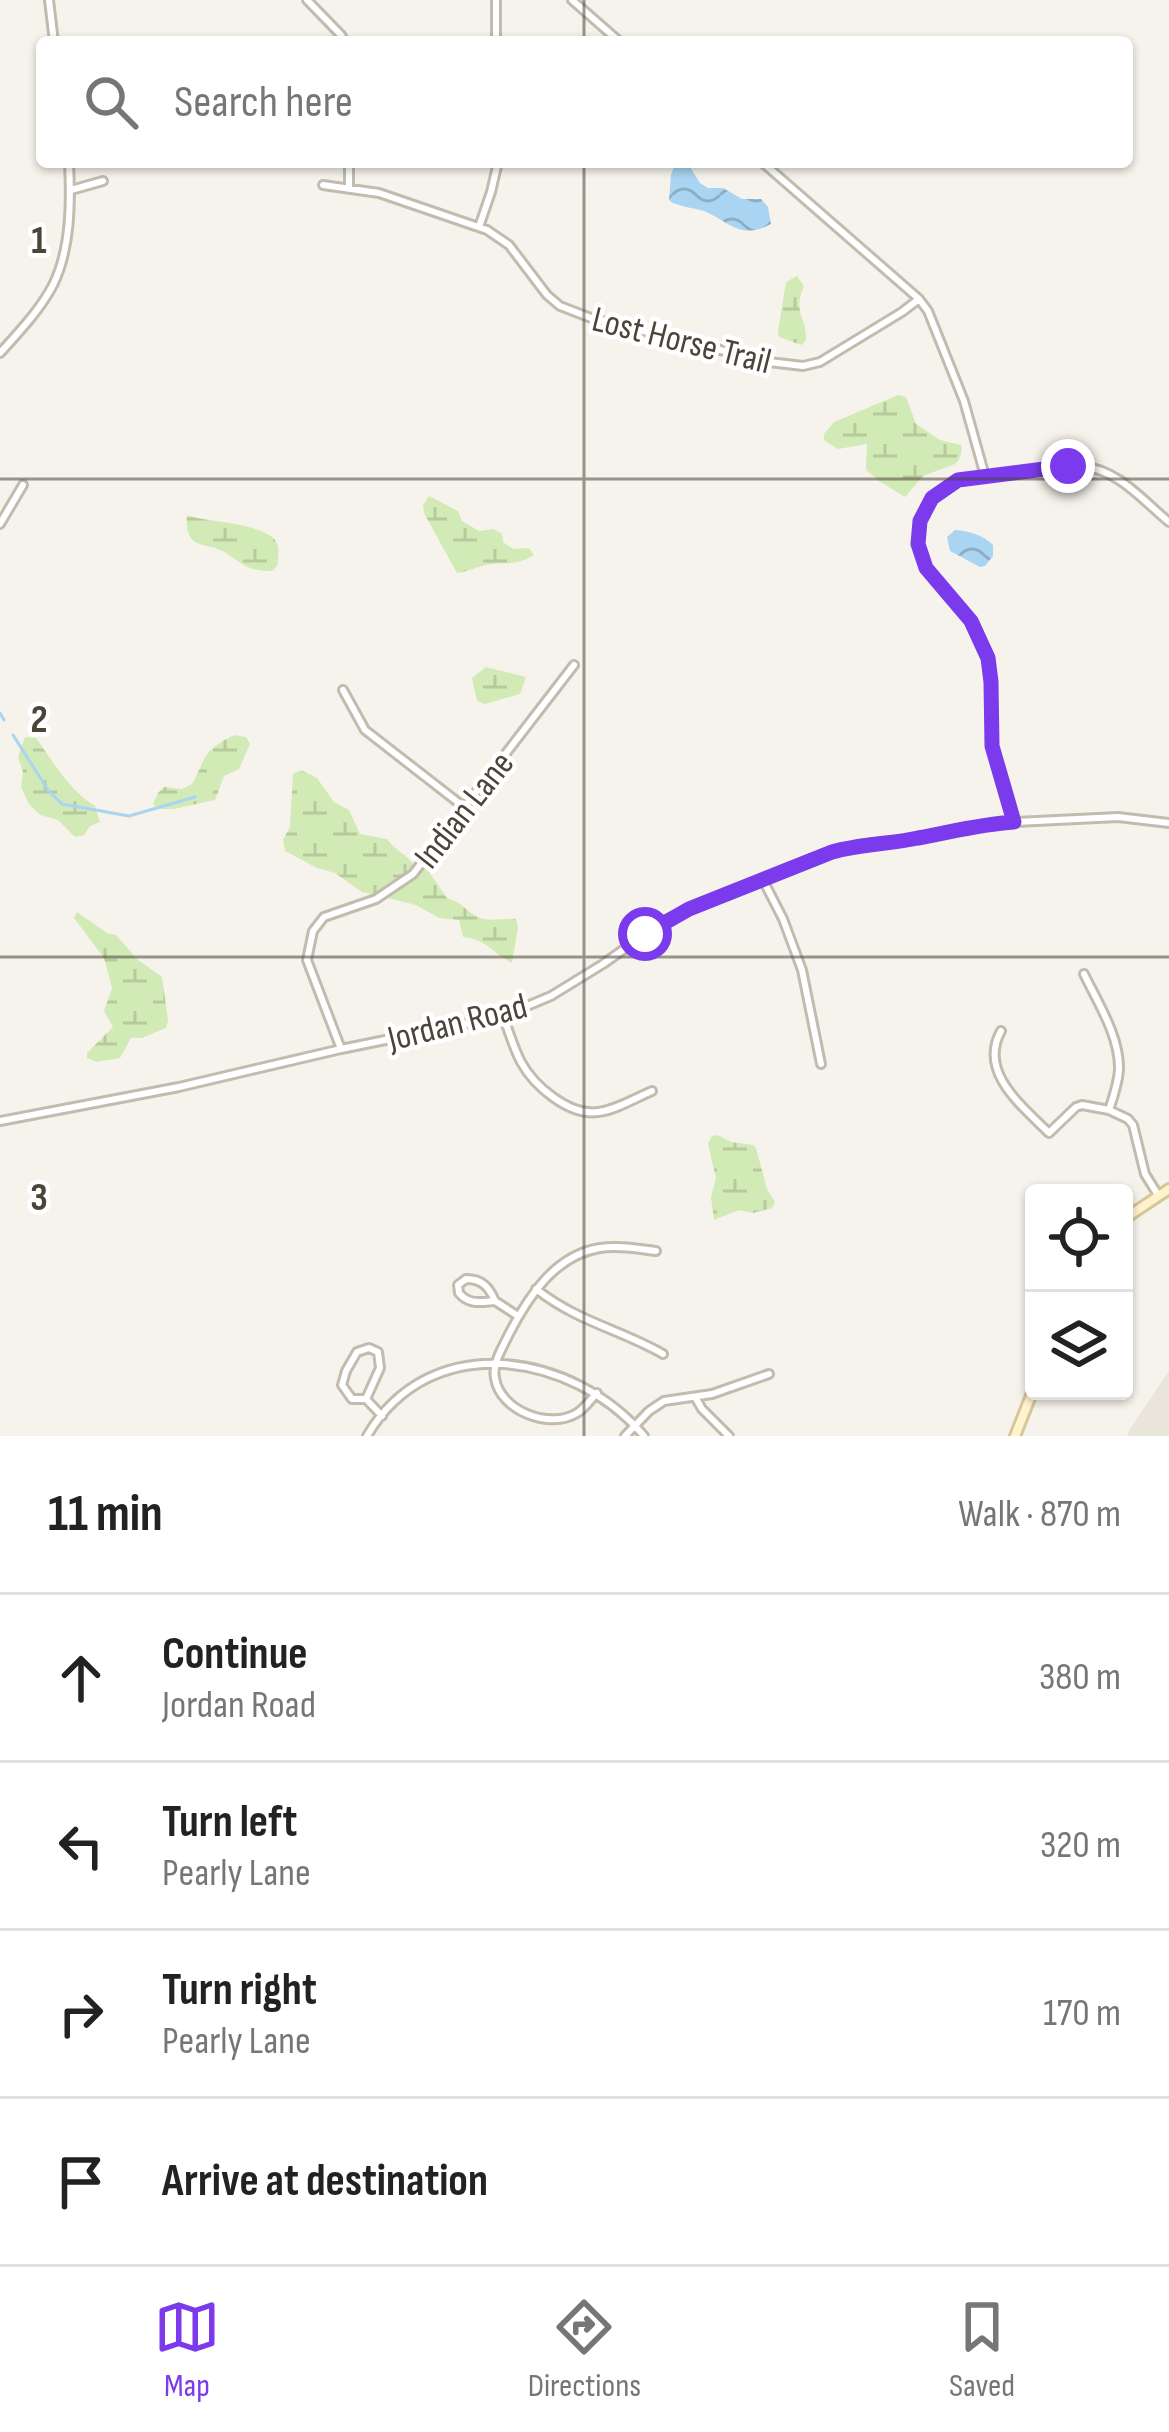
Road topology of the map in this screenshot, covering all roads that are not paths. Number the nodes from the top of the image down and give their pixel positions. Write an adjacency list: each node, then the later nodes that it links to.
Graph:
1 (49, 0): 5 (street)
2 (307, 0): 6 (street)
3 (496, 0): 7 (street)
4 (572, 0): 8 (street)
5 (53, 36)
6 (342, 36)
7 (496, 36)
8 (613, 36)
9 (69, 168): 16 (street)
10 (349, 168): 15 (street)
11 (497, 168): 17 (street)
12 (769, 168): 18 (street)
13 (103, 181): 16 (street)
14 (323, 185): 15 (street, Lost Horse Trail)
15 (349, 187): 17 (street, Lost Horse Trail)
16 (70, 190): 19 (street)
17 (479, 227): 18 (street, Lost Horse Trail)
18 (919, 298): 20 (street)
19 (0, 353)
20 (985, 476): 22 (street); 27 (street)
21 (23, 485): 23 (street)
22 (1169, 522)
23 (0, 524)
24 (574, 665): 26 (street, Indian Lane)
25 (343, 690): 26 (street)
26 (464, 807): 33 (street, Indian Lane)
27 (1014, 822): 28 (street, Jordan Road); 29 (street, Jordan Road)
28 (1169, 823)
29 (763, 880): 31 (street, Jordan Road); 34 (street)
30 (1084, 974): 36 (street)
31 (503, 1016): 33 (street, Jordan Road); 35 (street)
32 (1001, 1030): 36 (street)
33 (341, 1049): 37 (street, Jordan Road)
34 (821, 1064)
35 (652, 1091)
36 (1109, 1110): 39 (street)
37 (0, 1121)
38 (1169, 1189): 39 (main road)
39 (1158, 1195): 40 (main road)
40 (1133, 1213)
41 (656, 1252): 42 (street)
42 (536, 1289): 44 (street); 45 (street)
43 (495, 1301): 43 (street); 44 (street)
44 (518, 1316): 46 (street)
45 (663, 1354)
46 (497, 1361): 48 (street); 48 (street); 52 (street)
47 (770, 1374): 49 (street)
48 (597, 1393): 53 (street)
49 (694, 1397): 53 (street); 57 (street)
50 (366, 1399): 50 (street); 52 (street)
51 (1029, 1400): 58 (main road)
52 (382, 1416): 54 (street)
53 (636, 1426): 55 (street); 56 (street)
54 (368, 1436)
55 (625, 1436)
56 (644, 1436)
57 (729, 1436)
58 (1015, 1436)

